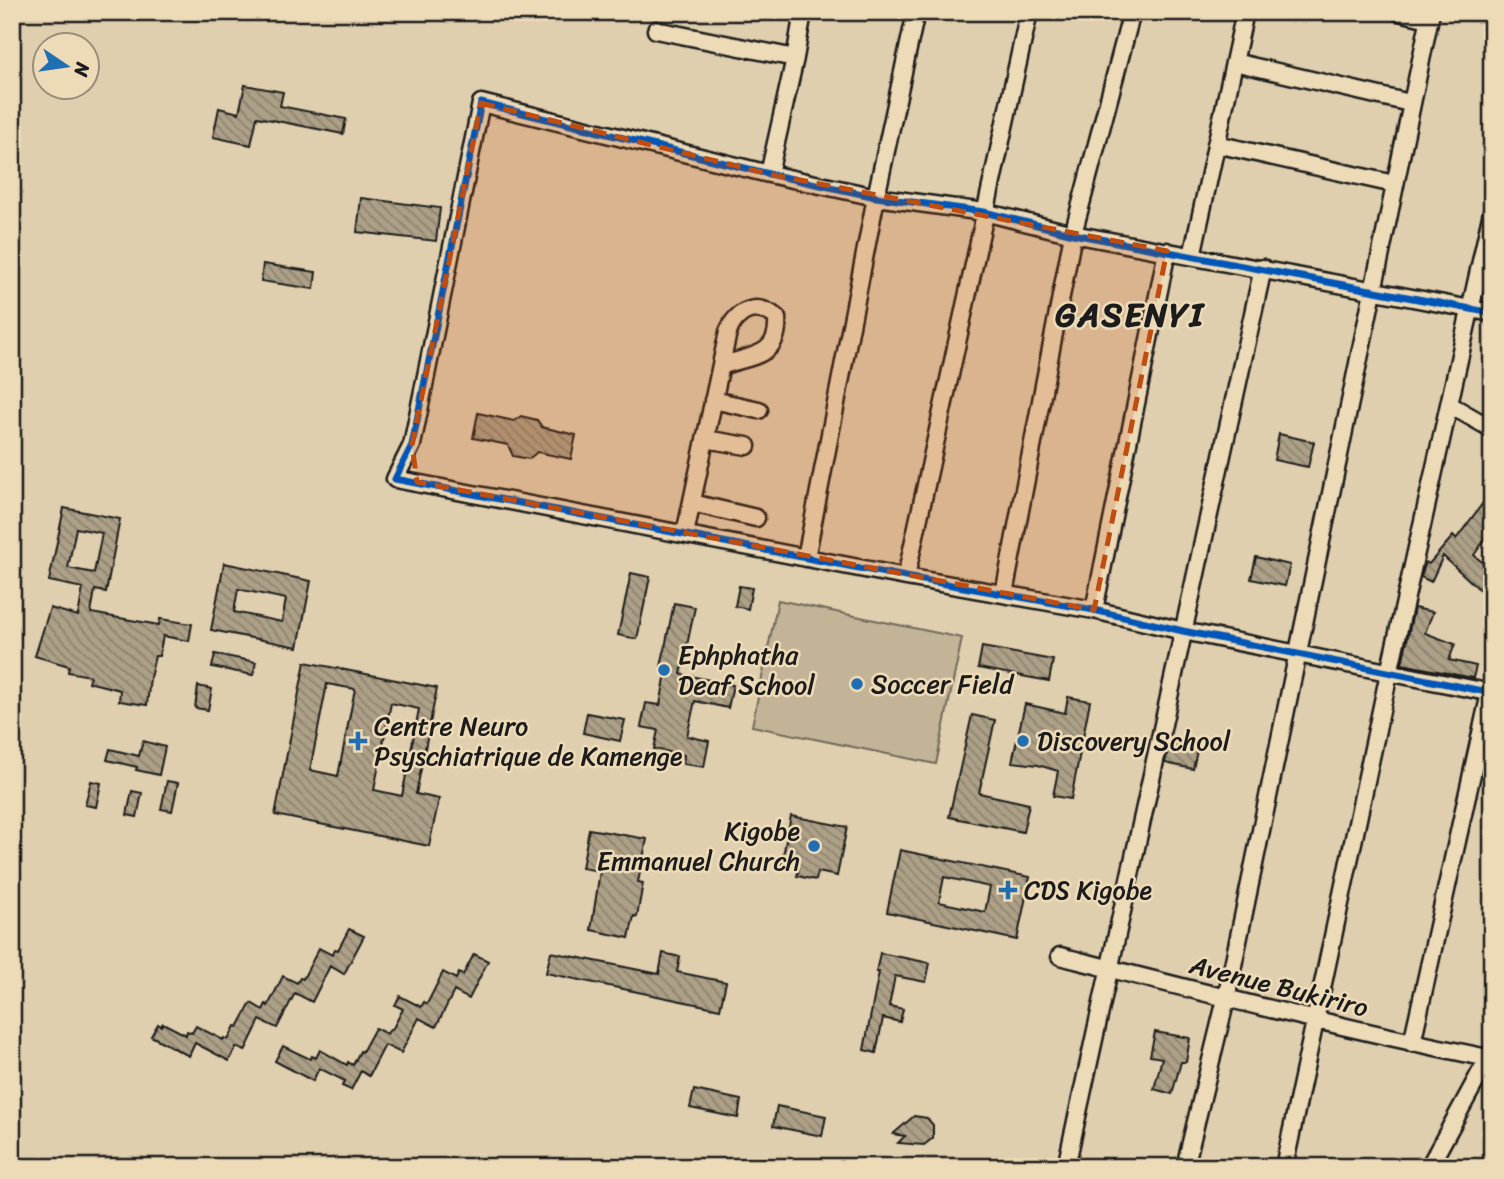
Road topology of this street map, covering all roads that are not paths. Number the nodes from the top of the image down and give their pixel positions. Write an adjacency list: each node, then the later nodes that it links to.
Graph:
1 (803, 12): 9 (street)
2 (916, 12): 15 (street)
3 (1029, 12): 16 (street)
4 (1132, 12): 18 (street)
5 (1245, 12): 10 (street)
6 (1399, 12): 7 (street)
7 (1430, 15): 11 (street)
8 (656, 30): 9 (street)
9 (795, 58): 13 (street)
10 (1234, 62): 11 (street); 12 (street)
11 (1410, 103): 14 (street)
12 (1216, 144): 14 (street); 20 (street)
13 (768, 174): 15 (street); 34 (street)
14 (1394, 184): 22 (street)
15 (876, 197): 16 (street); 35 (street)
16 (985, 212): 18 (street); 36 (street)
17 (1492, 212): 23 (street)
18 (1073, 234): 19 (street); 37 (street)
19 (1167, 251): 20 (street); 38 (street)
20 (1192, 256): 21 (street)
21 (1263, 268): 22 (street); 39 (street)
22 (1372, 290): 23 (street); 40 (street)
23 (1471, 309): 24 (street); 27 (street)
24 (1492, 313)
25 (721, 366): 26 (street)
26 (713, 400): 28 (street); 30 (street)
27 (1450, 405): 29 (street); 41 (street)
28 (759, 410)
29 (1492, 429)
30 (705, 439): 31 (street); 32 (street)
31 (747, 446)
32 (692, 503): 33 (street); 34 (street)
33 (756, 518)
34 (685, 534): 35 (street)
35 (806, 558): 36 (street)
36 (906, 577): 37 (street)
37 (1004, 594): 38 (street)
38 (1094, 610): 39 (street)
39 (1183, 631): 40 (street); 44 (street)
40 (1299, 654): 41 (street); 45 (street)
41 (1389, 673): 42 (street); 46 (street)
42 (1491, 693): 47 (street)
43 (1059, 956): 44 (street, Avenue Bukiriro)
44 (1108, 968): 45 (street, Avenue Bukiriro); 49 (street)
45 (1226, 999): 46 (street, Avenue Bukiriro); 50 (street)
46 (1316, 1020): 47 (street, Avenue Bukiriro); 51 (street)
47 (1412, 1043): 48 (street, Avenue Bukiriro)
48 (1490, 1054): 52 (street)
49 (1066, 1167)
50 (1185, 1167)
51 (1284, 1167)
52 (1429, 1167)

